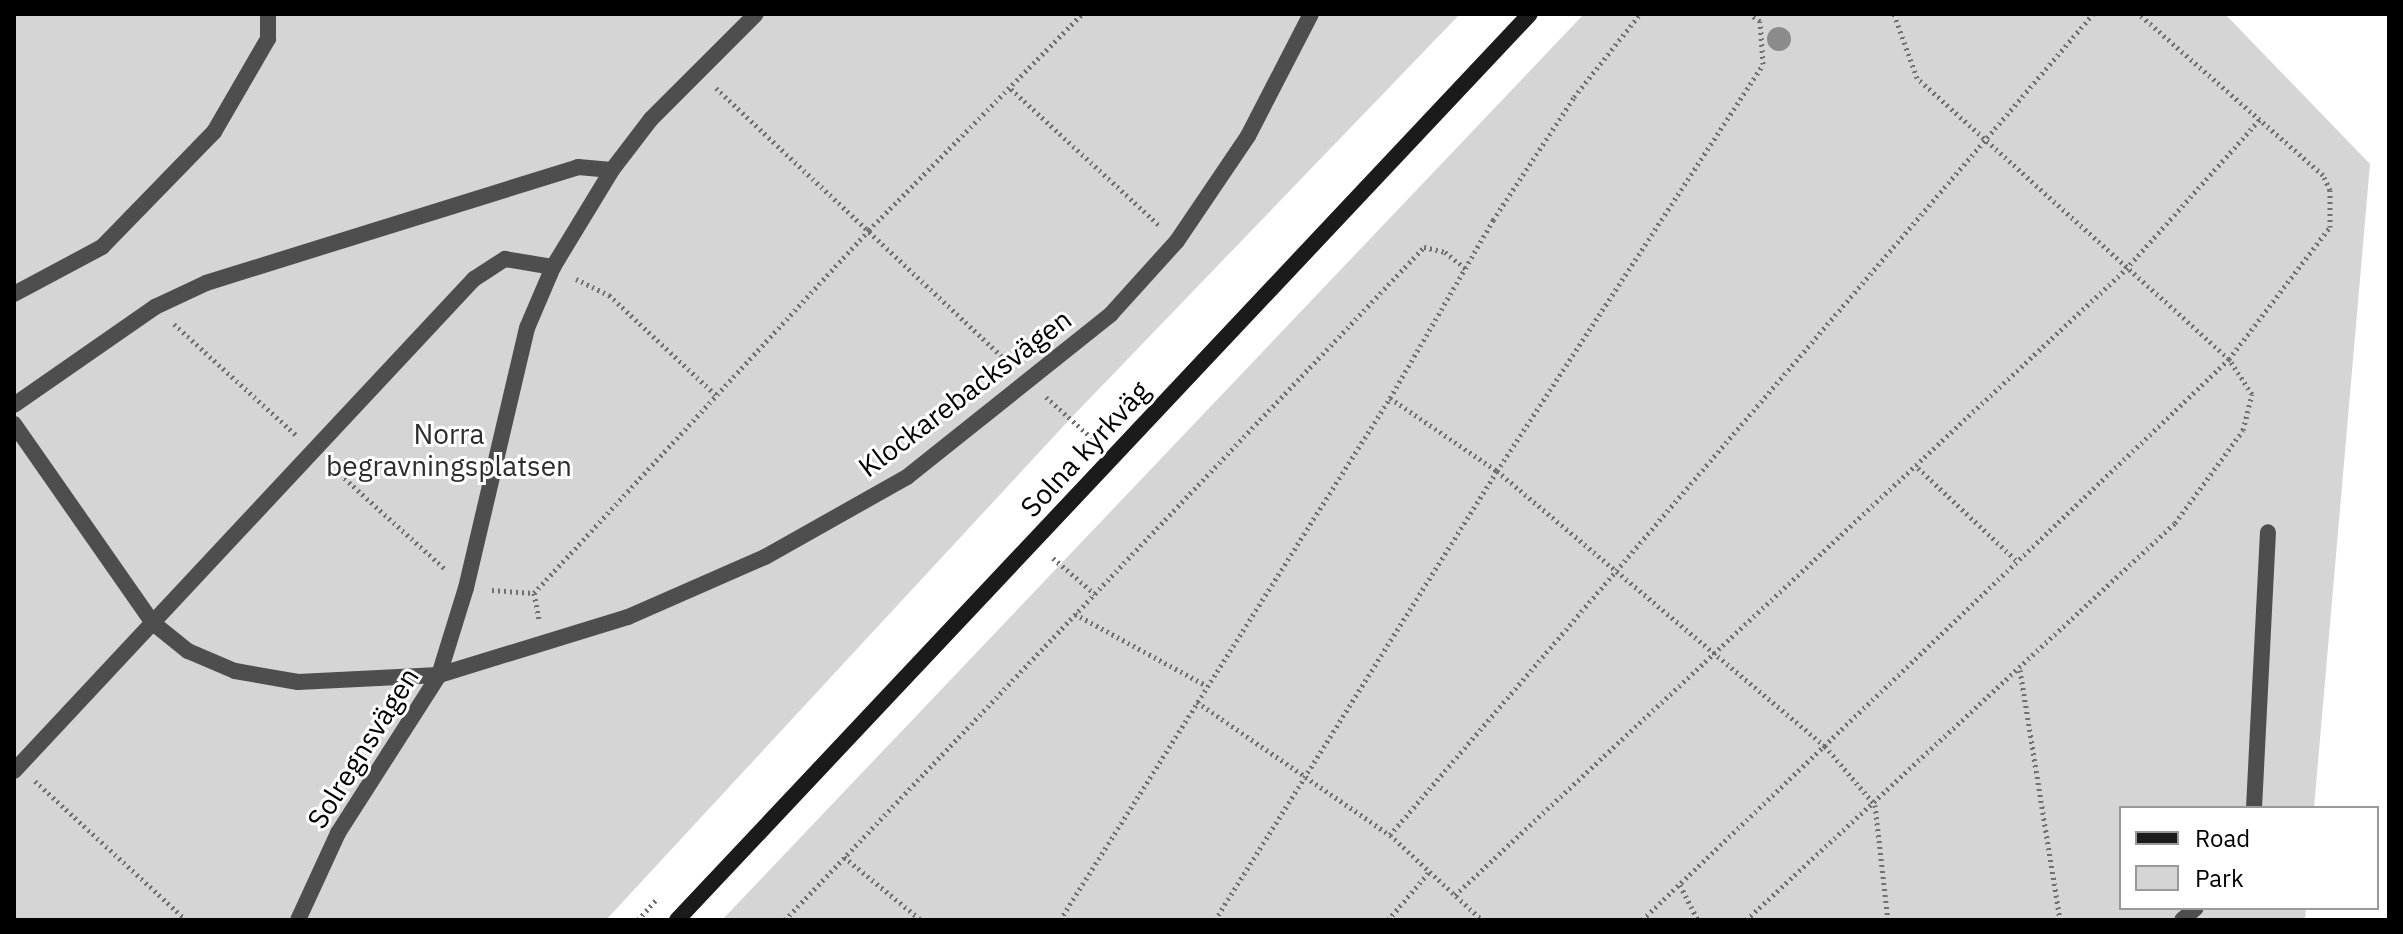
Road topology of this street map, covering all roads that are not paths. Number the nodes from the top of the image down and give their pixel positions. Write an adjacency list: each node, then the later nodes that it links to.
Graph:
1 (268, 14): 7 (lane)
2 (756, 14): 5 (lane, Solregnsvägen)
3 (1311, 14): 12 (lane, Klockarebacksvägen)
4 (1530, 14): 16 (street, Solna kyrkväg)
5 (612, 170): 6 (lane, Solregnsvägen); 8 (lane)
6 (553, 267): 11 (lane); 12 (lane, Solregnsvägen)
7 (14, 294)
8 (14, 405)
9 (14, 424): 11 (lane, Klockarebacksvägen)
10 (2268, 532): 14 (lane)
11 (153, 623): 12 (lane, Klockarebacksvägen); 13 (lane)
12 (439, 675): 15 (lane, Solregnsvägen)
13 (16, 768)
14 (2254, 806)
15 (298, 920)
16 (677, 920)

